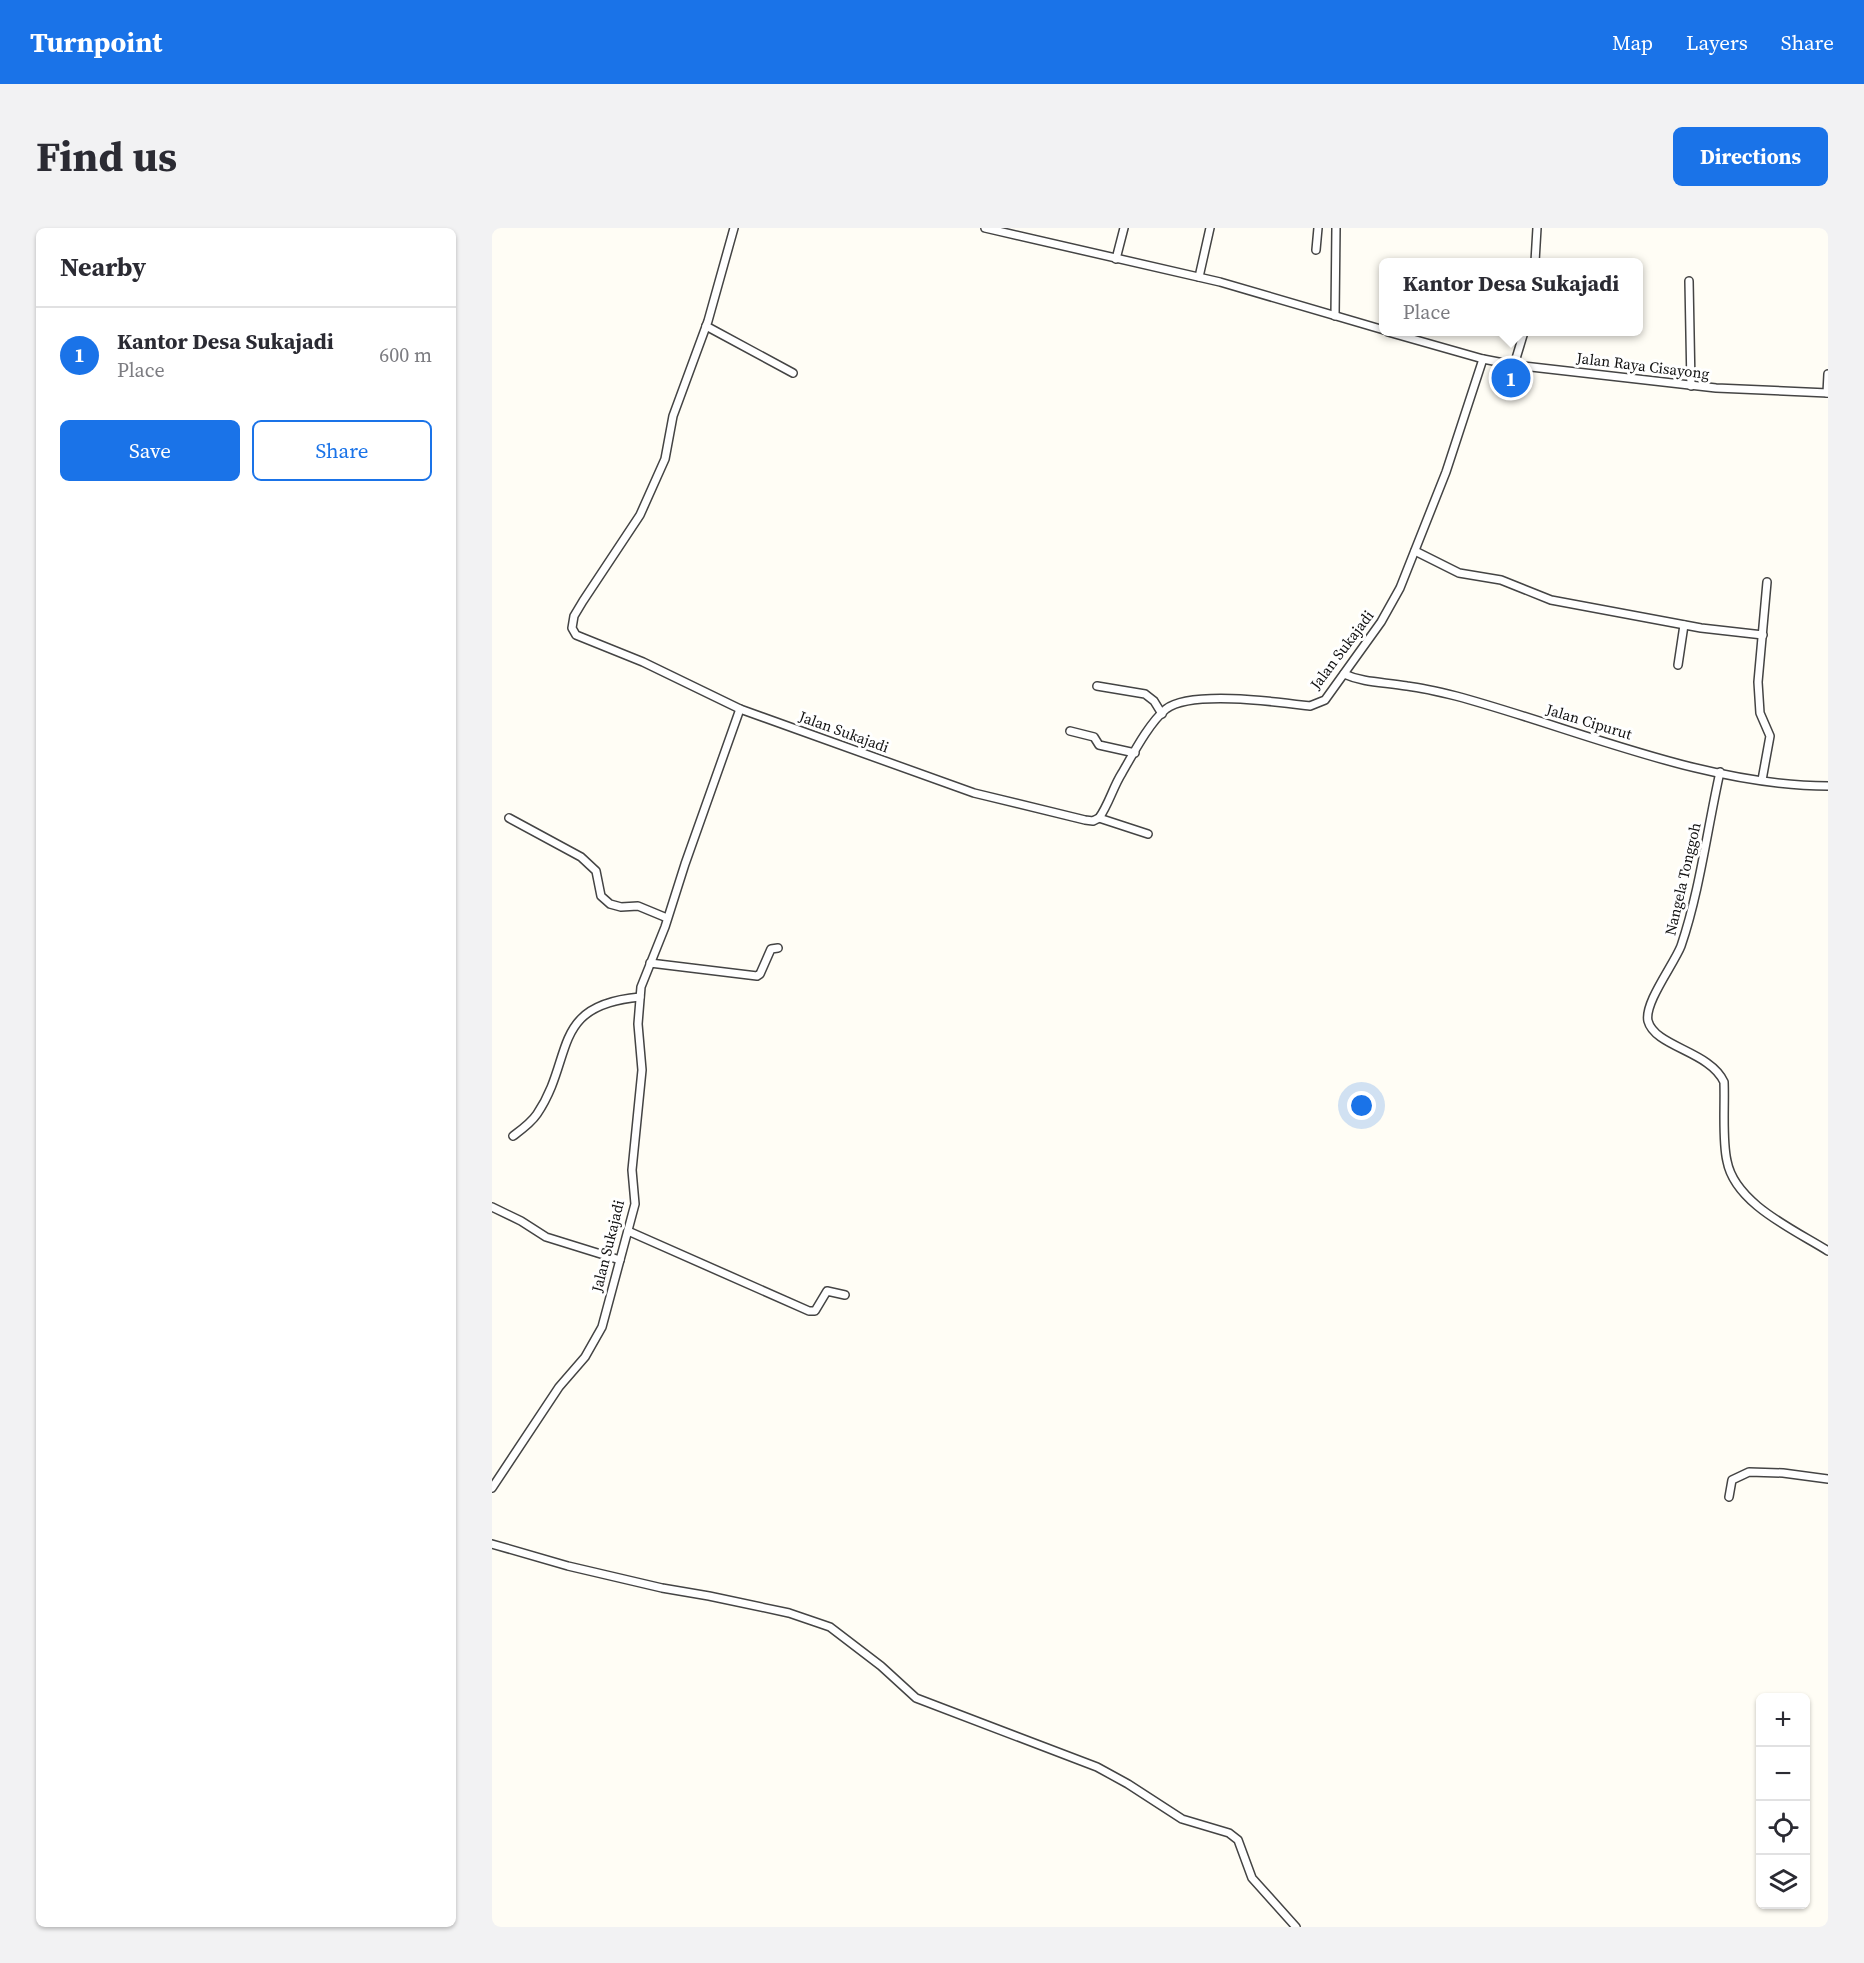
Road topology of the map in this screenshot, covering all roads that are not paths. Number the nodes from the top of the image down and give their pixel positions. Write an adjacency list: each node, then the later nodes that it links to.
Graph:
1 (734, 228): 15 (street)
2 (985, 228): 8 (street, Jalan Raya Cisayong)
3 (1124, 228): 11 (street)
4 (1210, 228): 12 (street)
5 (1318, 228): 9 (street)
6 (1336, 228): 14 (street)
7 (1538, 228): 10 (street)
8 (1021, 232): 11 (street, Jalan Raya Cisayong)
9 (1316, 250)
10 (1535, 258)
11 (1116, 259): 12 (street, Jalan Raya Cisayong)
12 (1199, 277): 14 (street, Jalan Raya Cisayong)
13 (1689, 281): 23 (street)
14 (1335, 316): 16 (street, Jalan Raya Cisayong)
15 (706, 326): 21 (street); 32 (street)
16 (1379, 329)
17 (1402, 336): 19 (street, Jalan Raya Cisayong)
18 (1523, 336): 20 (street)
19 (1483, 359): 20 (street, Jalan Raya Cisayong); 25 (street, Jalan Sukajadi)
20 (1514, 365): 23 (street, Jalan Raya Cisayong)
21 (793, 373)
22 (1828, 374): 24 (street)
23 (1691, 386): 24 (street, Jalan Raya Cisayong)
24 (1827, 393)
25 (1415, 550): 27 (street); 30 (street, Jalan Sukajadi)
26 (1767, 582): 28 (street)
27 (1684, 625): 28 (street); 29 (street)
28 (1763, 635): 37 (street)
29 (1678, 665)
30 (1344, 674): 33 (street, Jalan Sukajadi); 36 (street, Jalan Cipurut)
31 (1097, 686): 33 (street)
32 (740, 709): 40 (street, Jalan Sukajadi); 42 (street, Jalan Sukajadi)
33 (1162, 714): 35 (street, Jalan Sukajadi)
34 (1070, 731): 35 (street)
35 (1135, 753): 40 (street, Jalan Sukajadi)
36 (1720, 772): 37 (street, Jalan Cipurut); 49 (street, Nangela Tonggoh)
37 (1762, 780): 38 (street, Jalan Cipurut)
38 (1828, 786)
39 (509, 818): 42 (street)
40 (1099, 818): 41 (street)
41 (1148, 834)
42 (668, 918): 44 (street, Jalan Sukajadi)
43 (778, 948): 44 (street)
44 (650, 963): 45 (street, Jalan Sukajadi)
45 (640, 997): 46 (street); 48 (street, Jalan Sukajadi)
46 (513, 1136)
47 (492, 1207): 50 (street)
48 (628, 1231): 50 (street, Jalan Sukajadi); 51 (street)
49 (1828, 1251)
50 (620, 1260): 53 (street, Jalan Sukajadi)
51 (844, 1295)
52 (1828, 1479): 54 (street)
53 (492, 1488)
54 (1729, 1497)
55 (492, 1544): 56 (street)
56 (1296, 1927)

